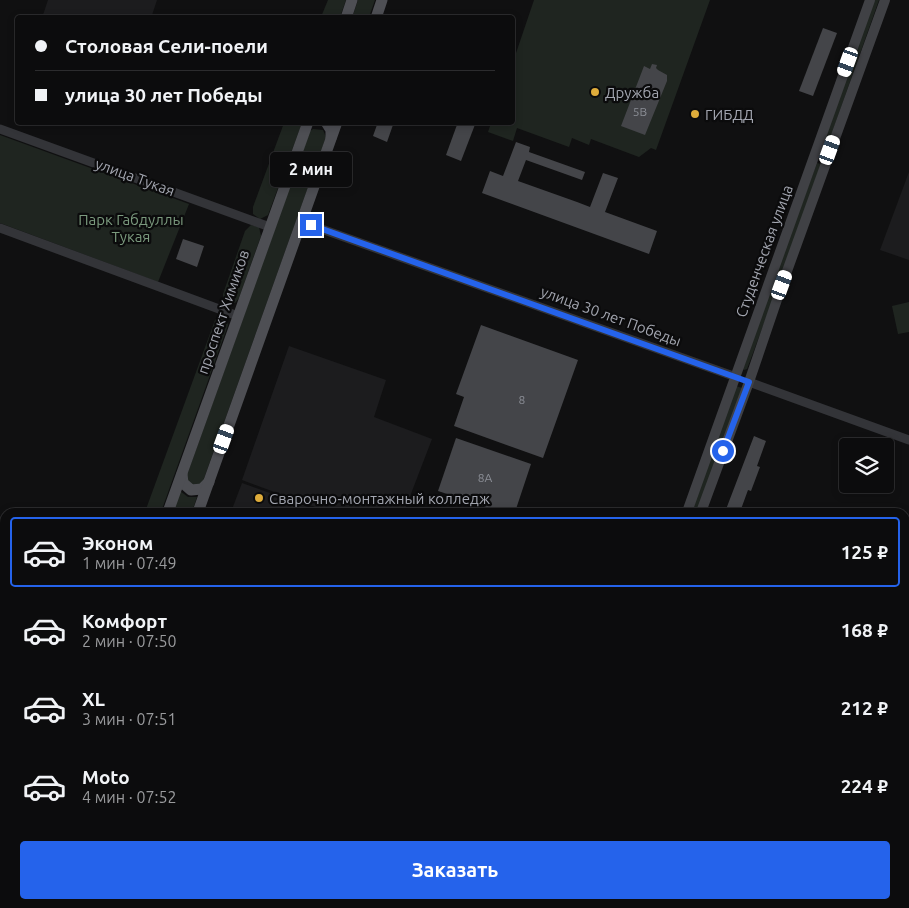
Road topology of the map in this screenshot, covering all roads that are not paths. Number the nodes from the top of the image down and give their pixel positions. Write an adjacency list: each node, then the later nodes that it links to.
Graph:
1 (352, 0): 5 (main road)
2 (382, 0): 6 (main road)
3 (870, 0): 12 (main road, Студенческая улица)
4 (885, 0): 13 (main road, Студенческая улица)
5 (347, 15)
6 (377, 15)
7 (308, 125): 15 (main road, проспект Химиков)
8 (328, 125): 11 (main road)
9 (336, 125): 11 (main road)
10 (0, 129): 15 (street, улица Тукая)
11 (331, 138): 14 (main road)
12 (811, 163): 13 (main road); 17 (main road, Студенческая улица)
13 (824, 167): 18 (main road, Студенческая улица)
14 (302, 222): 20 (street, улица 30 лет Победы); 24 (main road)
15 (270, 227): 19 (main road, проспект Химиков)
16 (0, 228): 19 (street)
17 (769, 282): 18 (main road); 20 (main road, Студенческая улица)
18 (782, 285): 21 (main road, Студенческая улица)
19 (238, 316): 23 (main road, проспект Химиков)
20 (736, 377): 21 (main road, улица 30 лет Победы); 27 (main road, Студенческая улица)
21 (749, 382): 22 (street, улица 30 лет Победы); 28 (main road, Студенческая улица)
22 (909, 440)
23 (182, 472): 24 (main road); 25 (main road, проспект Химиков)
24 (210, 481): 26 (main road)
25 (169, 508)
26 (200, 508)
27 (688, 508)
28 (702, 508)

